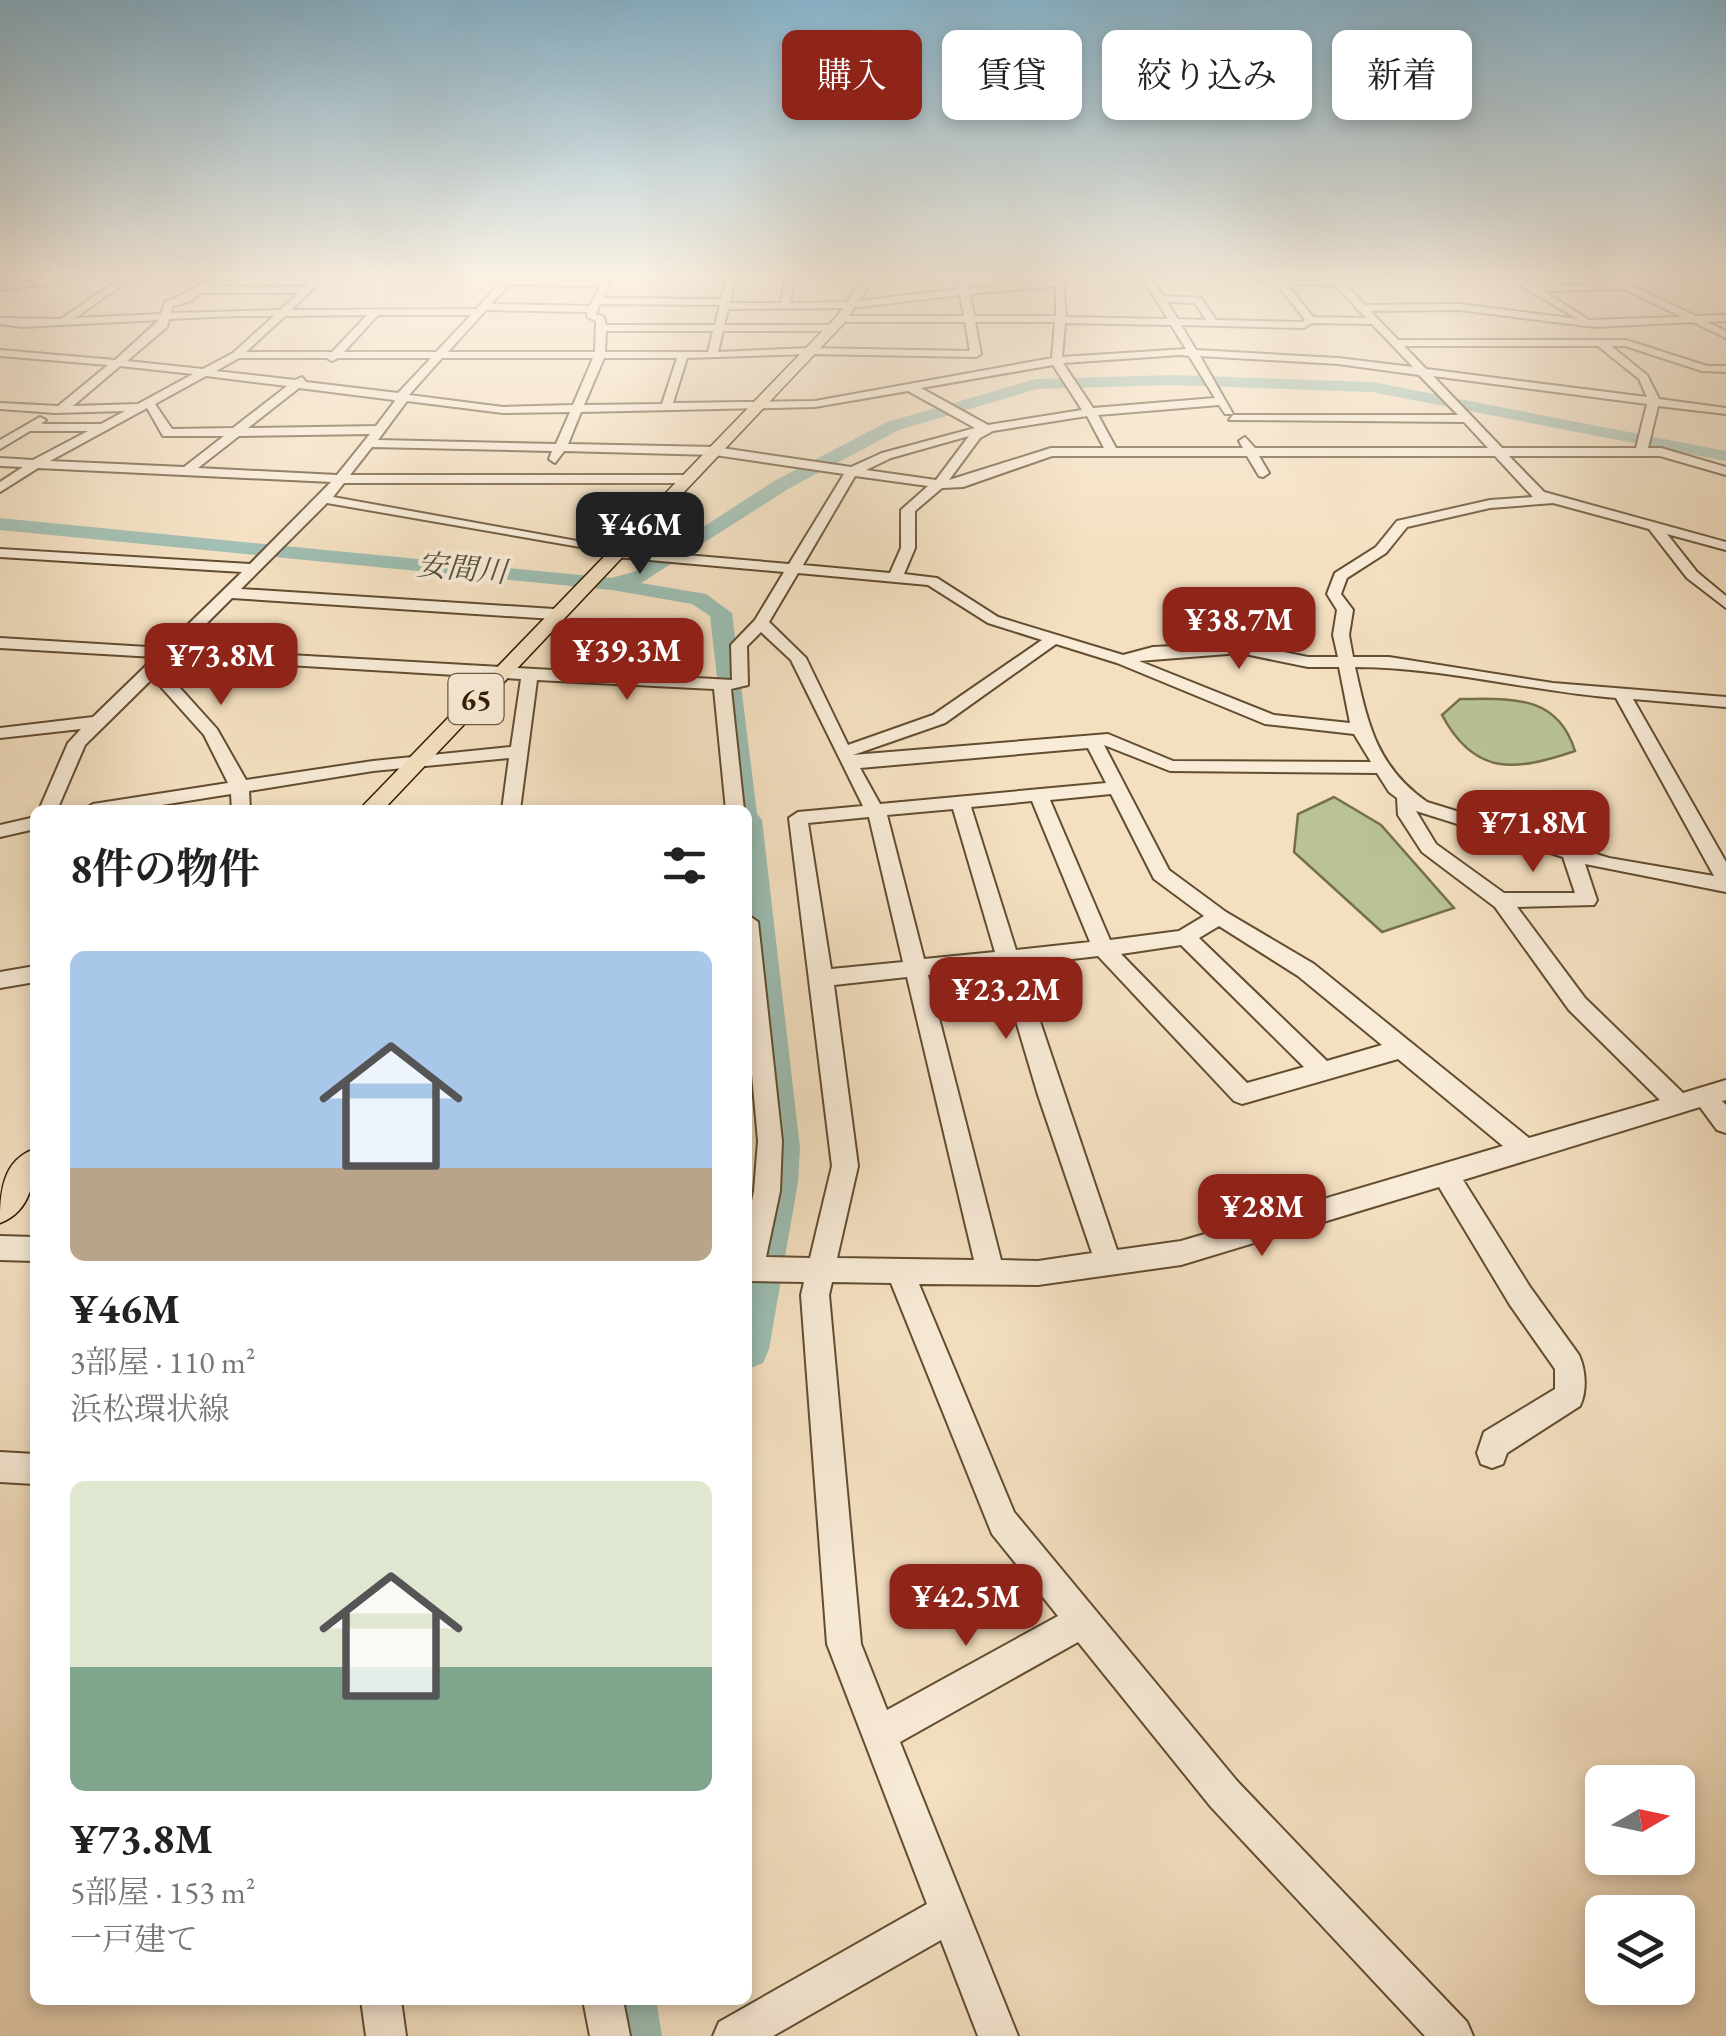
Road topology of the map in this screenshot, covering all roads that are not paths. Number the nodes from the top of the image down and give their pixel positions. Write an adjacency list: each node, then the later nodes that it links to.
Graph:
1 (100, 374): 25 (street)
2 (204, 374): 15 (street); 21 (street)
3 (309, 374): 15 (street)
4 (424, 374): 18 (street)
5 (592, 374): 26 (street)
6 (676, 374): 23 (street)
7 (788, 374): 24 (main road, 65)
8 (889, 374): 17 (street)
9 (978, 374): 16 (street)
10 (1063, 374): 28 (street)
11 (1207, 374): 19 (street)
12 (1423, 374): 30 (street)
13 (1430, 374): 20 (street)
14 (1642, 374): 20 (street)
15 (296, 384): 18 (street); 33 (street)
16 (908, 386): 17 (street); 35 (street)
17 (890, 391): 24 (street)
18 (401, 399): 26 (street); 34 (street)
19 (1223, 400): 28 (street); 29 (street)
20 (1655, 402): 27 (street); 37 (street)
21 (145, 405): 25 (street); 31 (street); 33 (street)
22 (0, 406): 25 (street)
23 (666, 408): 24 (street); 26 (street)
24 (755, 408): 40 (main road, 65)
25 (58, 410): 32 (street)
26 (578, 410): 39 (street)
27 (1726, 411)
28 (1092, 414): 35 (street); 41 (street)
29 (1233, 418): 30 (street); 42 (street)
30 (1465, 419): 43 (street)
31 (107, 426): 32 (street); 45 (street)
32 (27, 428): 38 (street)
33 (238, 430): 34 (street); 46 (street)
34 (378, 430): 36 (street)
35 (988, 430): 48 (street); 53 (street)
36 (369, 443): 39 (street); 50 (street)
37 (1644, 444): 43 (street); 47 (street)
38 (0, 445)
39 (560, 449): 40 (street); 52 (street)
40 (715, 451): 48 (street); 51 (main road, 65)
41 (1111, 452): 42 (street); 53 (street)
42 (1250, 452): 43 (street); 49 (street)
43 (1497, 452): 56 (street)
44 (0, 462): 45 (street)
45 (34, 464): 46 (street); 54 (street)
46 (187, 471): 50 (street)
47 (1726, 471)
48 (852, 472): 53 (street); 61 (street)
49 (1263, 474)
50 (342, 479): 52 (street); 55 (street)
51 (688, 479): 52 (street); 59 (main road, 65)
52 (545, 480)
53 (937, 484): 63 (street)
54 (0, 488)
55 (324, 499): 59 (street); 62 (street)
56 (1556, 499): 57 (street); 72 (street)
57 (1653, 525): 58 (street); 65 (street)
58 (1726, 546)
59 (618, 552): 61 (street); 66 (main road, 65)
60 (0, 553): 62 (street)
61 (796, 566): 63 (street); 67 (street)
62 (252, 568): 64 (street)
63 (896, 577): 68 (street)
64 (227, 593): 66 (street); 70 (street)
65 (1726, 604)
66 (554, 614): 74 (main road, 65)
67 (761, 623): 76 (street); 84 (street)
68 (1055, 638): 71 (street); 84 (street)
69 (0, 642): 70 (street)
70 (167, 652): 73 (street); 74 (street)
71 (1123, 660): 72 (street); 80 (street)
72 (1348, 662): 77 (street); 80 (street)
73 (152, 668): 79 (street); 87 (street)
74 (500, 673): 75 (street); 85 (main road, 65)
75 (530, 675): 76 (street); 83 (street)
76 (727, 687): 97 (street)
77 (1623, 696): 78 (street); 102 (street)
78 (1726, 702)
79 (97, 722): 81 (street); 92 (street)
80 (1360, 729): 86 (street)
81 (0, 732)
82 (1094, 742): 84 (street); 86 (street); 88 (street)
83 (517, 752): 85 (street); 96 (street)
84 (847, 758): 98 (street)
85 (418, 760): 87 (street); 95 (main road, 65)
86 (1381, 768): 90 (street)
87 (242, 785): 93 (street); 94 (street)
88 (1117, 788): 89 (street); 104 (street)
89 (1038, 795): 91 (street); 106 (street)
90 (1406, 799): 101 (street); 103 (street)
91 (960, 802): 98 (street); 107 (street)
92 (50, 805)
93 (123, 805)
94 (240, 805)
95 (375, 805)
96 (511, 805)
97 (735, 805)
98 (874, 810): 109 (street); 111 (street)
99 (30, 824): 100 (street)
100 (0, 832)
101 (1571, 853): 102 (street); 103 (street)
102 (1726, 882)
103 (1499, 900): 116 (street)
104 (1219, 917): 105 (street); 113 (street)
105 (1185, 937): 106 (street); 114 (street)
106 (1103, 948): 107 (street); 114 (street)
107 (1008, 958): 109 (street); 124 (street)
108 (752, 962): 125 (street)
109 (914, 968): 111 (street); 128 (street)
110 (30, 975): 112 (street)
111 (822, 978): 126 (street)
112 (0, 980)
113 (1404, 1048): 114 (street); 118 (street)
114 (1322, 1069)
115 (1715, 1093): 116 (street); 117 (street)
116 (1678, 1103): 118 (street)
117 (1726, 1123)
118 (1527, 1151): 120 (street)
119 (30, 1169): 121 (main road)
120 (1446, 1175): 124 (street); 129 (street)
121 (0, 1209)
122 (0, 1248): 123 (street)
123 (30, 1249)
124 (1109, 1264): 128 (street)
125 (755, 1269): 126 (street)
126 (817, 1271): 127 (street); 133 (street)
127 (900, 1271): 128 (street); 132 (street)
128 (991, 1273)
129 (1492, 1453)
130 (0, 1467): 131 (street)
131 (30, 1469)
132 (1083, 1621): 133 (street); 141 (street)
133 (881, 1733): 134 (street)
134 (950, 1913): 139 (street); 140 (street)
135 (382, 2005): 137 (street)
136 (604, 2005): 138 (street)
137 (386, 2036)
138 (610, 2036)
139 (733, 2036)
140 (998, 2036)
141 (1454, 2036)

